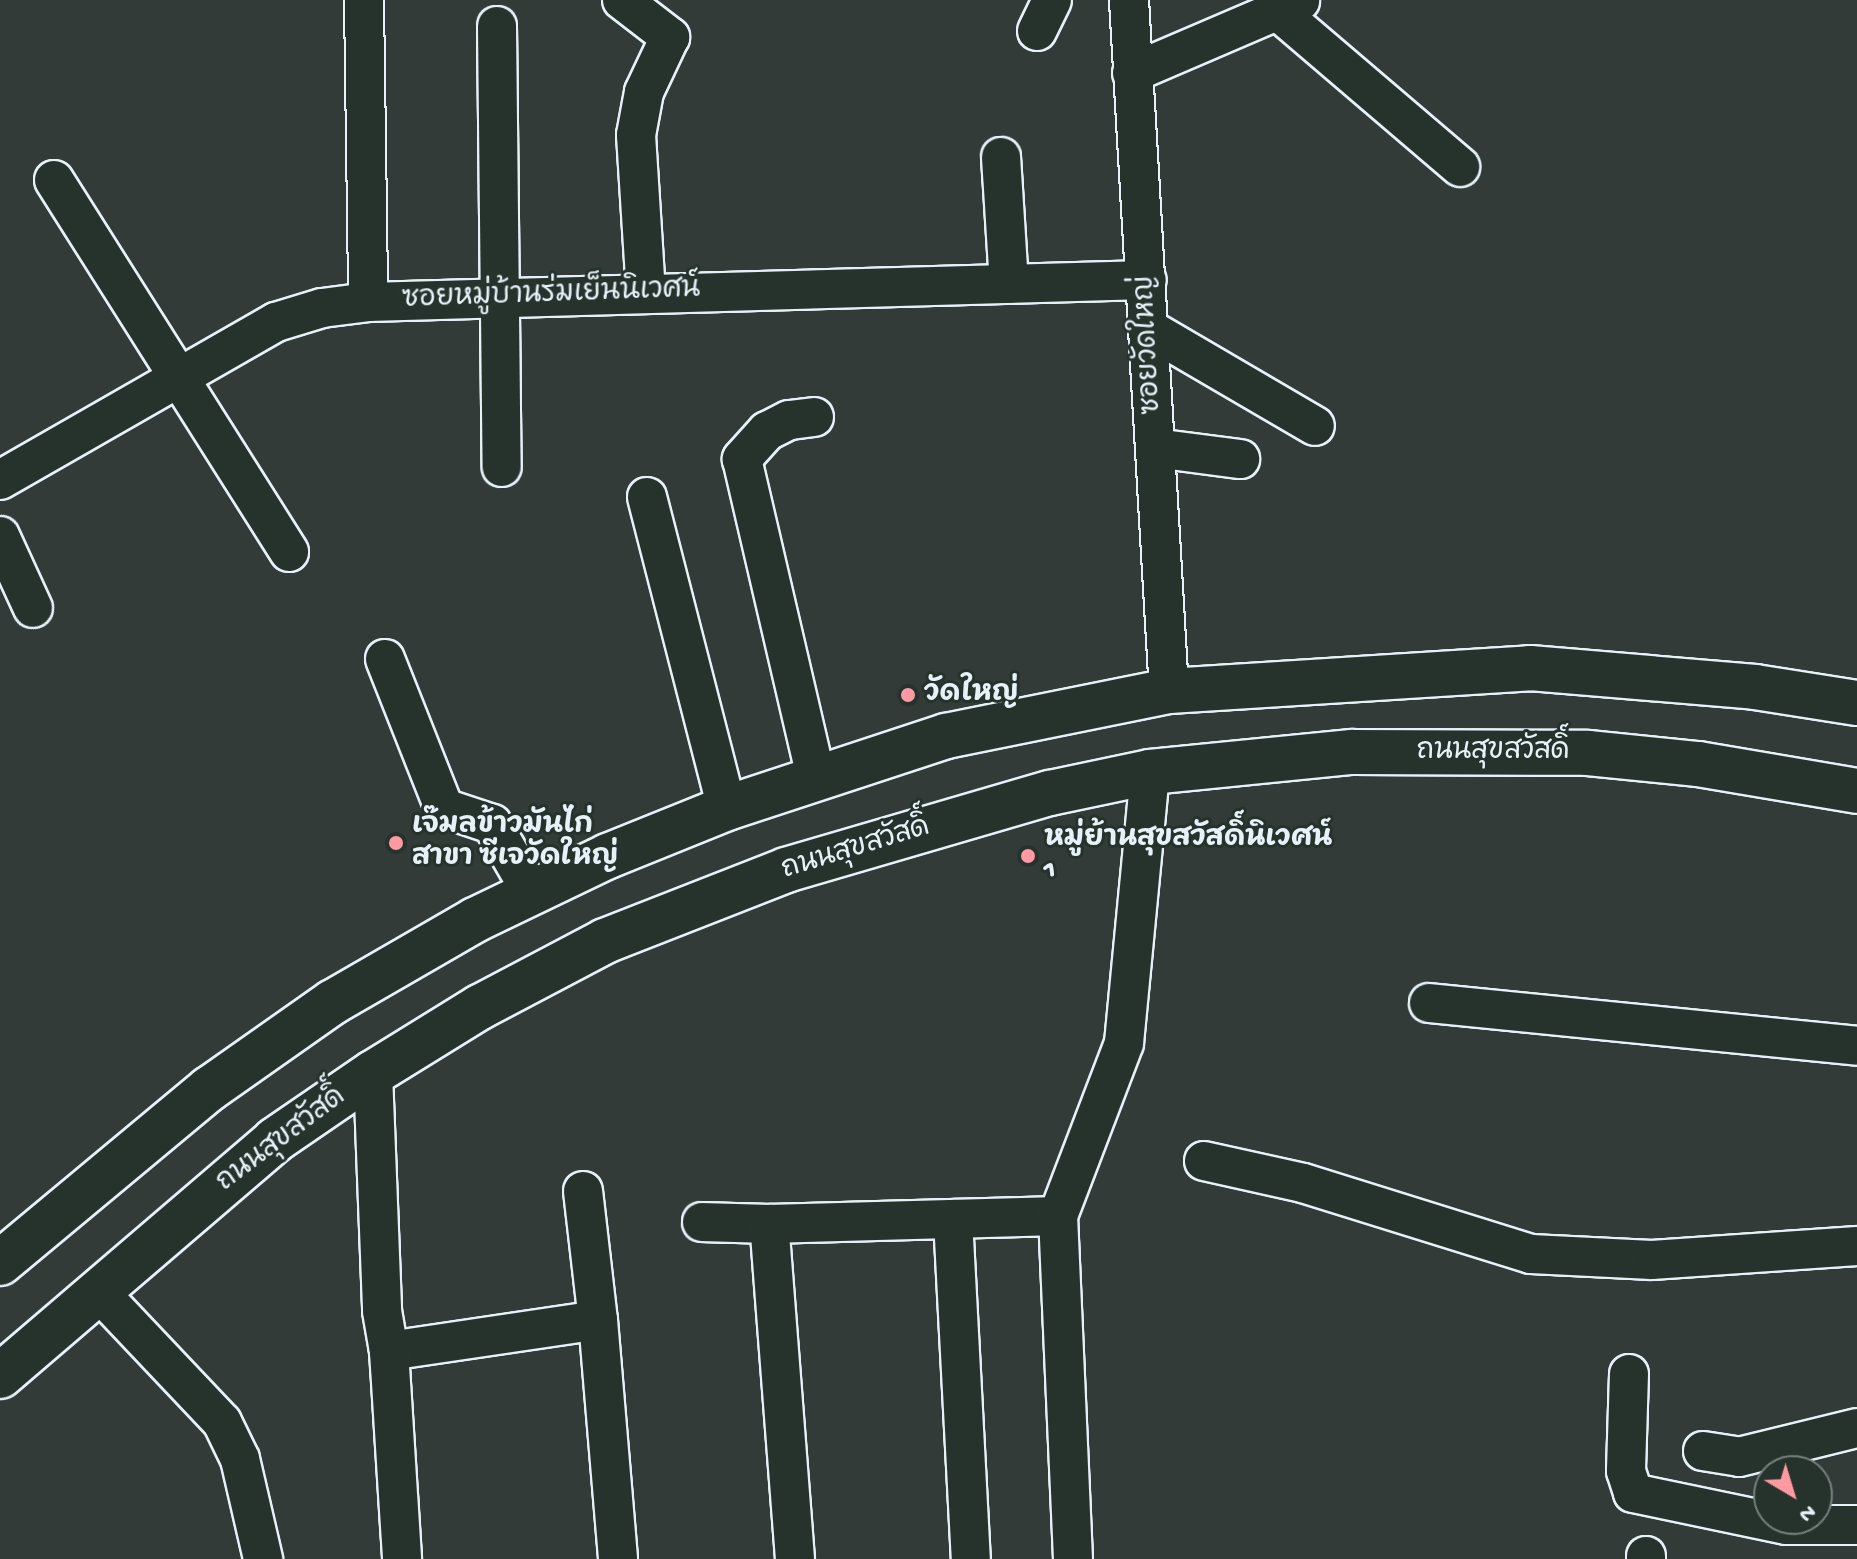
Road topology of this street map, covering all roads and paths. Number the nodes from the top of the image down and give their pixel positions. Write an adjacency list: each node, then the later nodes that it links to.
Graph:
1 (364, 0): 14 (street)
2 (622, 0): 12 (street)
3 (1129, 0): 6 (street, ซอยวัดใหญ่)
4 (1292, 6): 6 (street); 8 (street)
5 (497, 26): 13 (street)
6 (1132, 73): 10 (street, ซอยวัดใหญ่)
7 (1001, 157): 11 (street)
8 (1460, 167)
9 (54, 180): 16 (street)
10 (1147, 280): 11 (street, ซอยหมู่บ้านร่มเย็นนิเวศน์); 15 (street, ซอยวัดใหญ่)
11 (1009, 284): 12 (street, ซอยหมู่บ้านร่มเย็นนิเวศน์)
12 (646, 293): 13 (street, ซอยหมู่บ้านร่มเย็นนิเวศน์)
13 (502, 298): 14 (street, ซอยหมู่บ้านร่มเย็นนิเวศน์); 21 (street)
14 (368, 302): 16 (street, ซอยหมู่บ้านร่มเย็นนิเวศน์)
15 (1149, 329): 18 (street); 19 (street, ซอยวัดใหญ่)
16 (181, 377): 22 (street, ซอยหมู่บ้านร่มเย็นนิเวศน์); 25 (street)
17 (814, 417): 31 (street)
18 (1315, 426)
19 (1155, 448): 20 (street); 28 (street, ซอยวัดใหญ่)
20 (1240, 459)
21 (502, 467)
22 (0, 480)
23 (647, 497): 33 (street)
24 (0, 536): 26 (street)
25 (289, 552)
26 (33, 608)
27 (385, 659): 34 (street)
28 (1169, 691): 29 (main road); 31 (main road)
29 (1857, 703)
30 (1150, 772): 32 (main road, ถนนสุขสวัสดิ์); 37 (main road, ถนนสุขสวัสดิ์); 40 (street)
31 (816, 777): 33 (main road)
32 (1857, 791)
33 (727, 808): 34 (main road)
34 (532, 893): 45 (main road)
35 (1429, 1003): 36 (street)
36 (1857, 1046)
37 (373, 1073): 46 (main road, ถนนสุขสวัสดิ์); 48 (street)
38 (1204, 1161): 44 (street)
39 (583, 1191): 47 (street)
40 (1058, 1216): 41 (street); 59 (street)
41 (953, 1219): 43 (street); 58 (street)
42 (702, 1222): 43 (street)
43 (769, 1224): 57 (street)
44 (1857, 1246)
45 (0, 1263)
46 (99, 1292): 50 (main road, ถนนสุขสวัสดิ์); 54 (street)
47 (598, 1320): 48 (street); 56 (street)
48 (389, 1351): 55 (street)
49 (1629, 1374): 53 (street)
50 (0, 1376)
51 (1857, 1428): 52 (street)
52 (1703, 1451)
53 (1857, 1525)
54 (263, 1559)
55 (402, 1559)
56 (618, 1559)
57 (795, 1559)
58 (971, 1559)
59 (1073, 1559)

